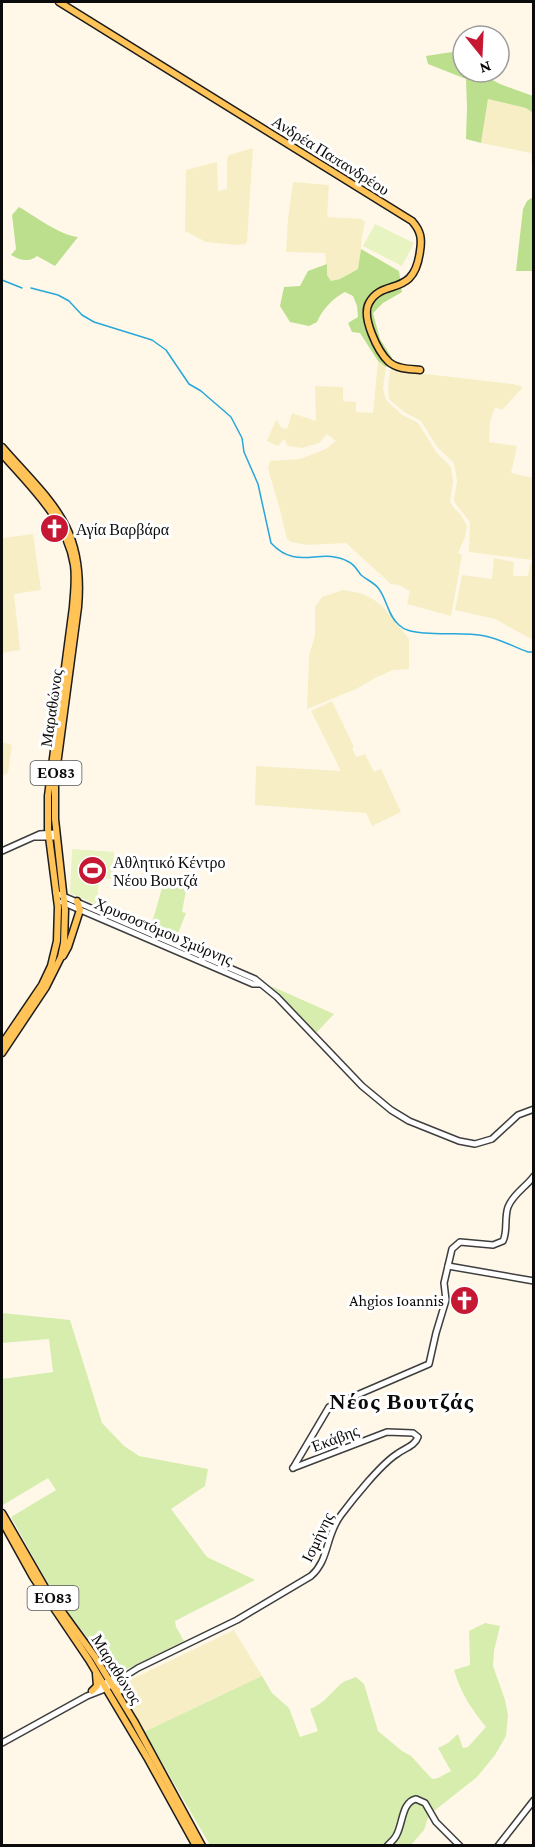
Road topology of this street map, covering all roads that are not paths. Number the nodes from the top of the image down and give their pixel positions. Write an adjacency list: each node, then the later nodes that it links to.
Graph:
1 (59, 2): 2 (main road, Ανδρέα Παπανδρέου)
2 (420, 370)
3 (2, 447): 5 (main road, Μαραθώνος / ΕΟ83)
4 (2, 454): 5 (main road, Μαραθώνος / ΕΟ83)
5 (52, 835): 6 (street); 7 (main road, Μαραθώνος / ΕΟ83)
6 (2, 851)
7 (60, 898): 8 (street, Χρυσοστόμου Σμύρνης); 9 (street, Χρυσοστόμου Σμύρνης); 10 (main road, Μαραθώνος / ΕΟ83); 12 (main road, Μαραθώνος / ΕΟ83)
8 (77, 901): 9 (main road); 11 (street, Χρυσοστόμου Σμύρνης)
9 (80, 910): 10 (main road); 11 (street, Χρυσοστόμου Σμύρνης)
10 (58, 963): 13 (main road, Μαραθώνος / ΕΟ83)
11 (260, 984): 14 (street, Χρυσοστόμου Σμύρνης)
12 (2, 1044)
13 (2, 1053)
14 (534, 1109)
15 (534, 1176): 16 (street)
16 (448, 1266): 17 (street); 18 (street, Εκάβης)
17 (534, 1281)
18 (387, 1432): 22 (street, Ισμήνης)
19 (2, 1513): 23 (main road, Μαραθώνος / ΕΟ83)
20 (2, 1521): 21 (main road, Μαραθώνος / ΕΟ83)
21 (96, 1671): 23 (main road, Μαραθώνος / ΕΟ83); 24 (main road)
22 (124, 1676): 23 (street); 25 (main road)
23 (107, 1685): 24 (street); 25 (main road, Μαραθώνος / ΕΟ83); 28 (main road, Μαραθώνος / ΕΟ83)
24 (90, 1693): 26 (street)
25 (118, 1697): 29 (main road, Μαραθώνος / ΕΟ83)
26 (2, 1743)
27 (534, 1800): 32 (street)
28 (196, 1845)
29 (202, 1845)
30 (387, 1845): 31 (street)
31 (459, 1845)
32 (498, 1845)

